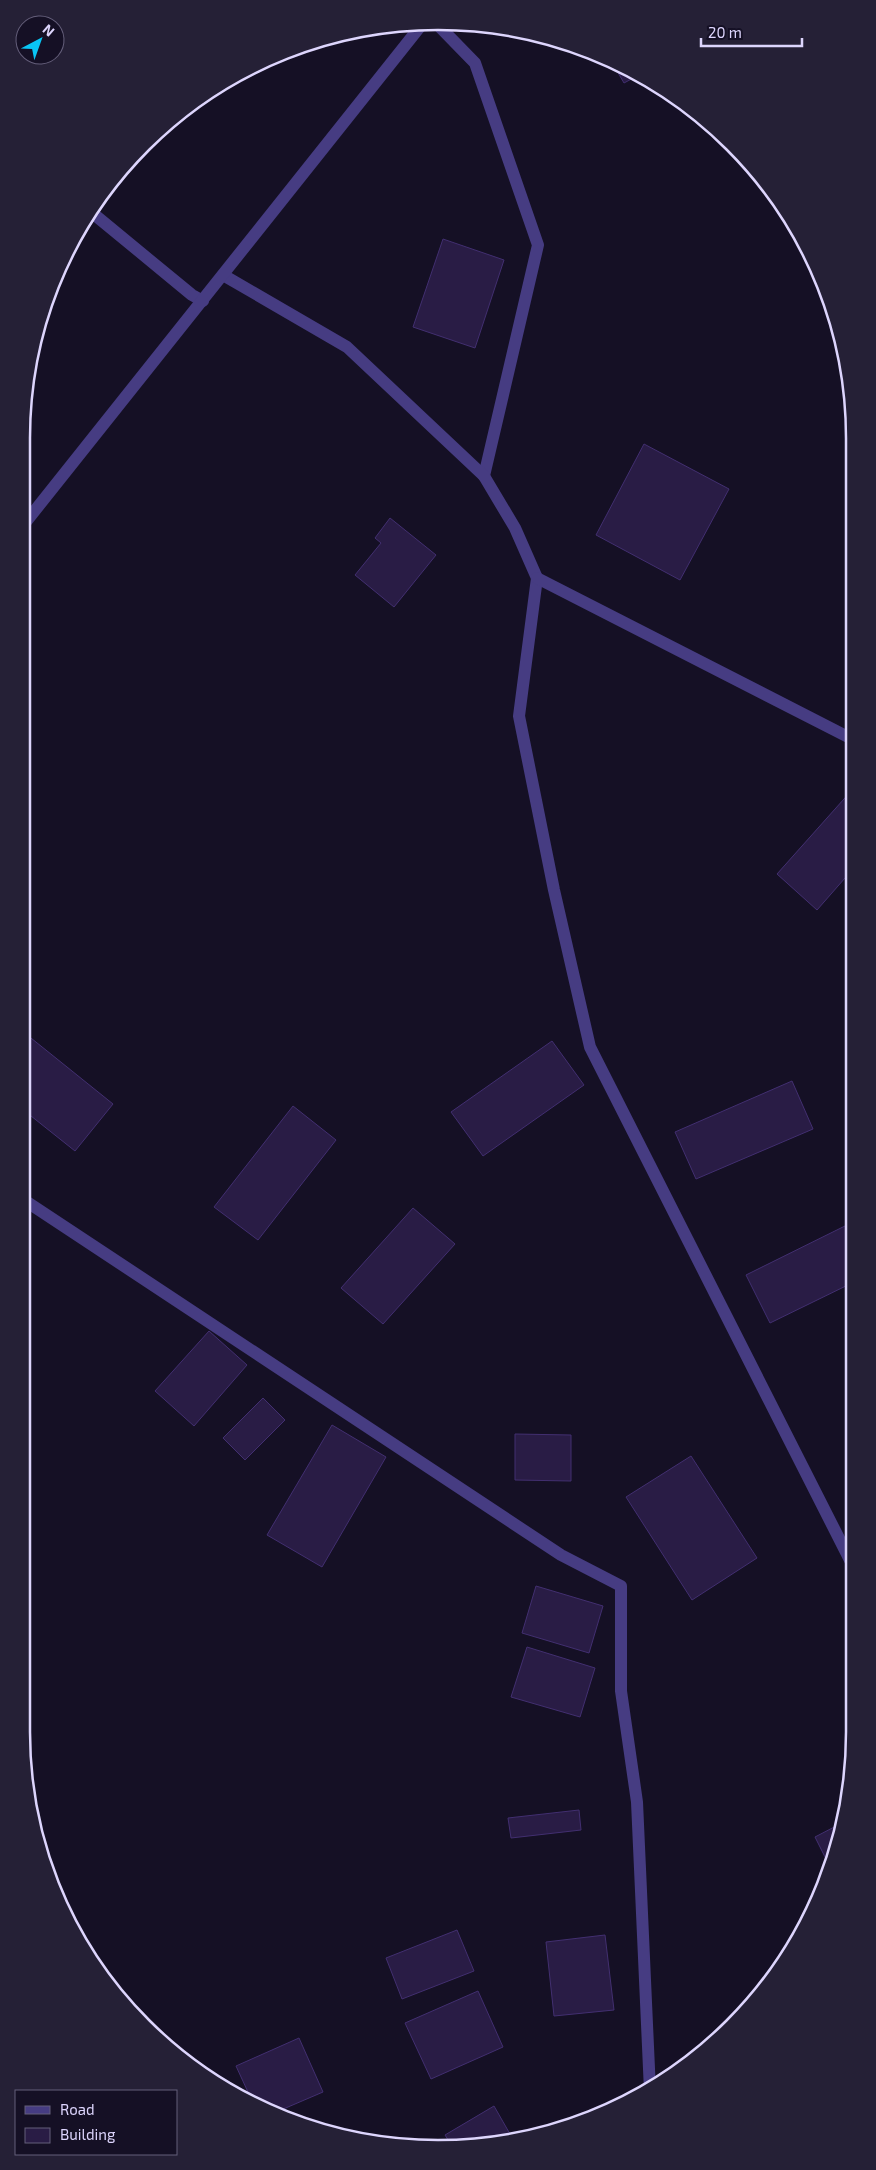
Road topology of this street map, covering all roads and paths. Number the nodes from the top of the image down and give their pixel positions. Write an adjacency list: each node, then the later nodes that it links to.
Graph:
1 (443, 30): 6 (street)
2 (417, 31): 4 (street)
3 (96, 216): 5 (street)
4 (223, 275): 5 (street); 6 (street)
5 (203, 301): 7 (street)
6 (484, 476): 8 (street)
7 (30, 517)
8 (537, 578): 9 (street); 11 (street)
9 (846, 736)
10 (30, 1204): 12 (street)
11 (846, 1552)
12 (650, 2080)

